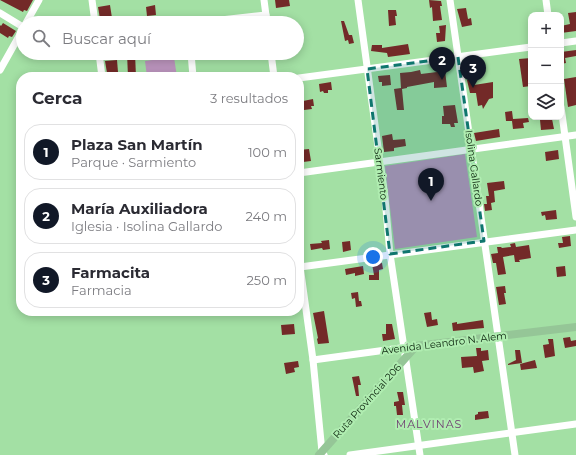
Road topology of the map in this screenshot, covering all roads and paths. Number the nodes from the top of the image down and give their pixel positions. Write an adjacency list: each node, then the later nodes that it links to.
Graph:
1 (39, 0): 10 (street)
2 (92, 0): 11 (street)
3 (264, 0): 9 (street)
4 (358, 0): 23 (street, Sarmiento)
5 (450, 0): 18 (street, Isolina Gallardo)
6 (546, 0): 7 (street)
7 (548, 12)
8 (0, 13): 13 (street)
9 (266, 15): 12 (street)
10 (30, 16)
11 (94, 16)
12 (257, 16)
13 (16, 23)
14 (16, 40): 22 (street)
15 (576, 41): 16 (street)
16 (564, 43)
17 (528, 47): 18 (street)
18 (458, 57): 23 (street); 31 (street, Isolina Gallardo)
19 (100, 60): 24 (street)
20 (192, 60): 25 (street)
21 (272, 60): 26 (street)
22 (0, 68)
23 (367, 69): 27 (street); 32 (street, Sarmiento)
24 (101, 72)
25 (193, 72)
26 (273, 72)
27 (304, 77)
28 (563, 120): 30 (street)
29 (576, 136): 30 (street)
30 (565, 137): 31 (street); 34 (street)
31 (471, 150): 32 (street); 36 (street, Isolina Gallardo)
32 (380, 162): 33 (street); 37 (street, Sarmiento)
33 (304, 172)
34 (576, 218)
35 (576, 230): 36 (street)
36 (484, 241): 37 (street); 41 (street, Isolina Gallardo)
37 (390, 254): 38 (street); 43 (street, Sarmiento)
38 (304, 266)
39 (304, 296): 45 (street)
40 (576, 327): 41 (main road, Avenida Leandro N. Alem)
41 (499, 336): 42 (main road, Avenida Leandro N. Alem); 47 (street, Isolina Gallardo)
42 (416, 346): 43 (street, Avenida Leandro N. Alem); 44 (main road, Ruta Provincial 206)
43 (404, 348): 44 (street, Sarmiento); 45 (street, Avenida Leandro N. Alem)
44 (405, 358): 48 (street, Sarmiento); 49 (main road, Ruta Provincial 206)
45 (313, 360): 49 (street)
46 (576, 424): 47 (street)
47 (512, 433): 48 (street); 52 (street, Isolina Gallardo)
48 (418, 446): 50 (street); 51 (street, Sarmiento)
49 (321, 454)
50 (350, 455)
51 (420, 455)
52 (515, 455)

